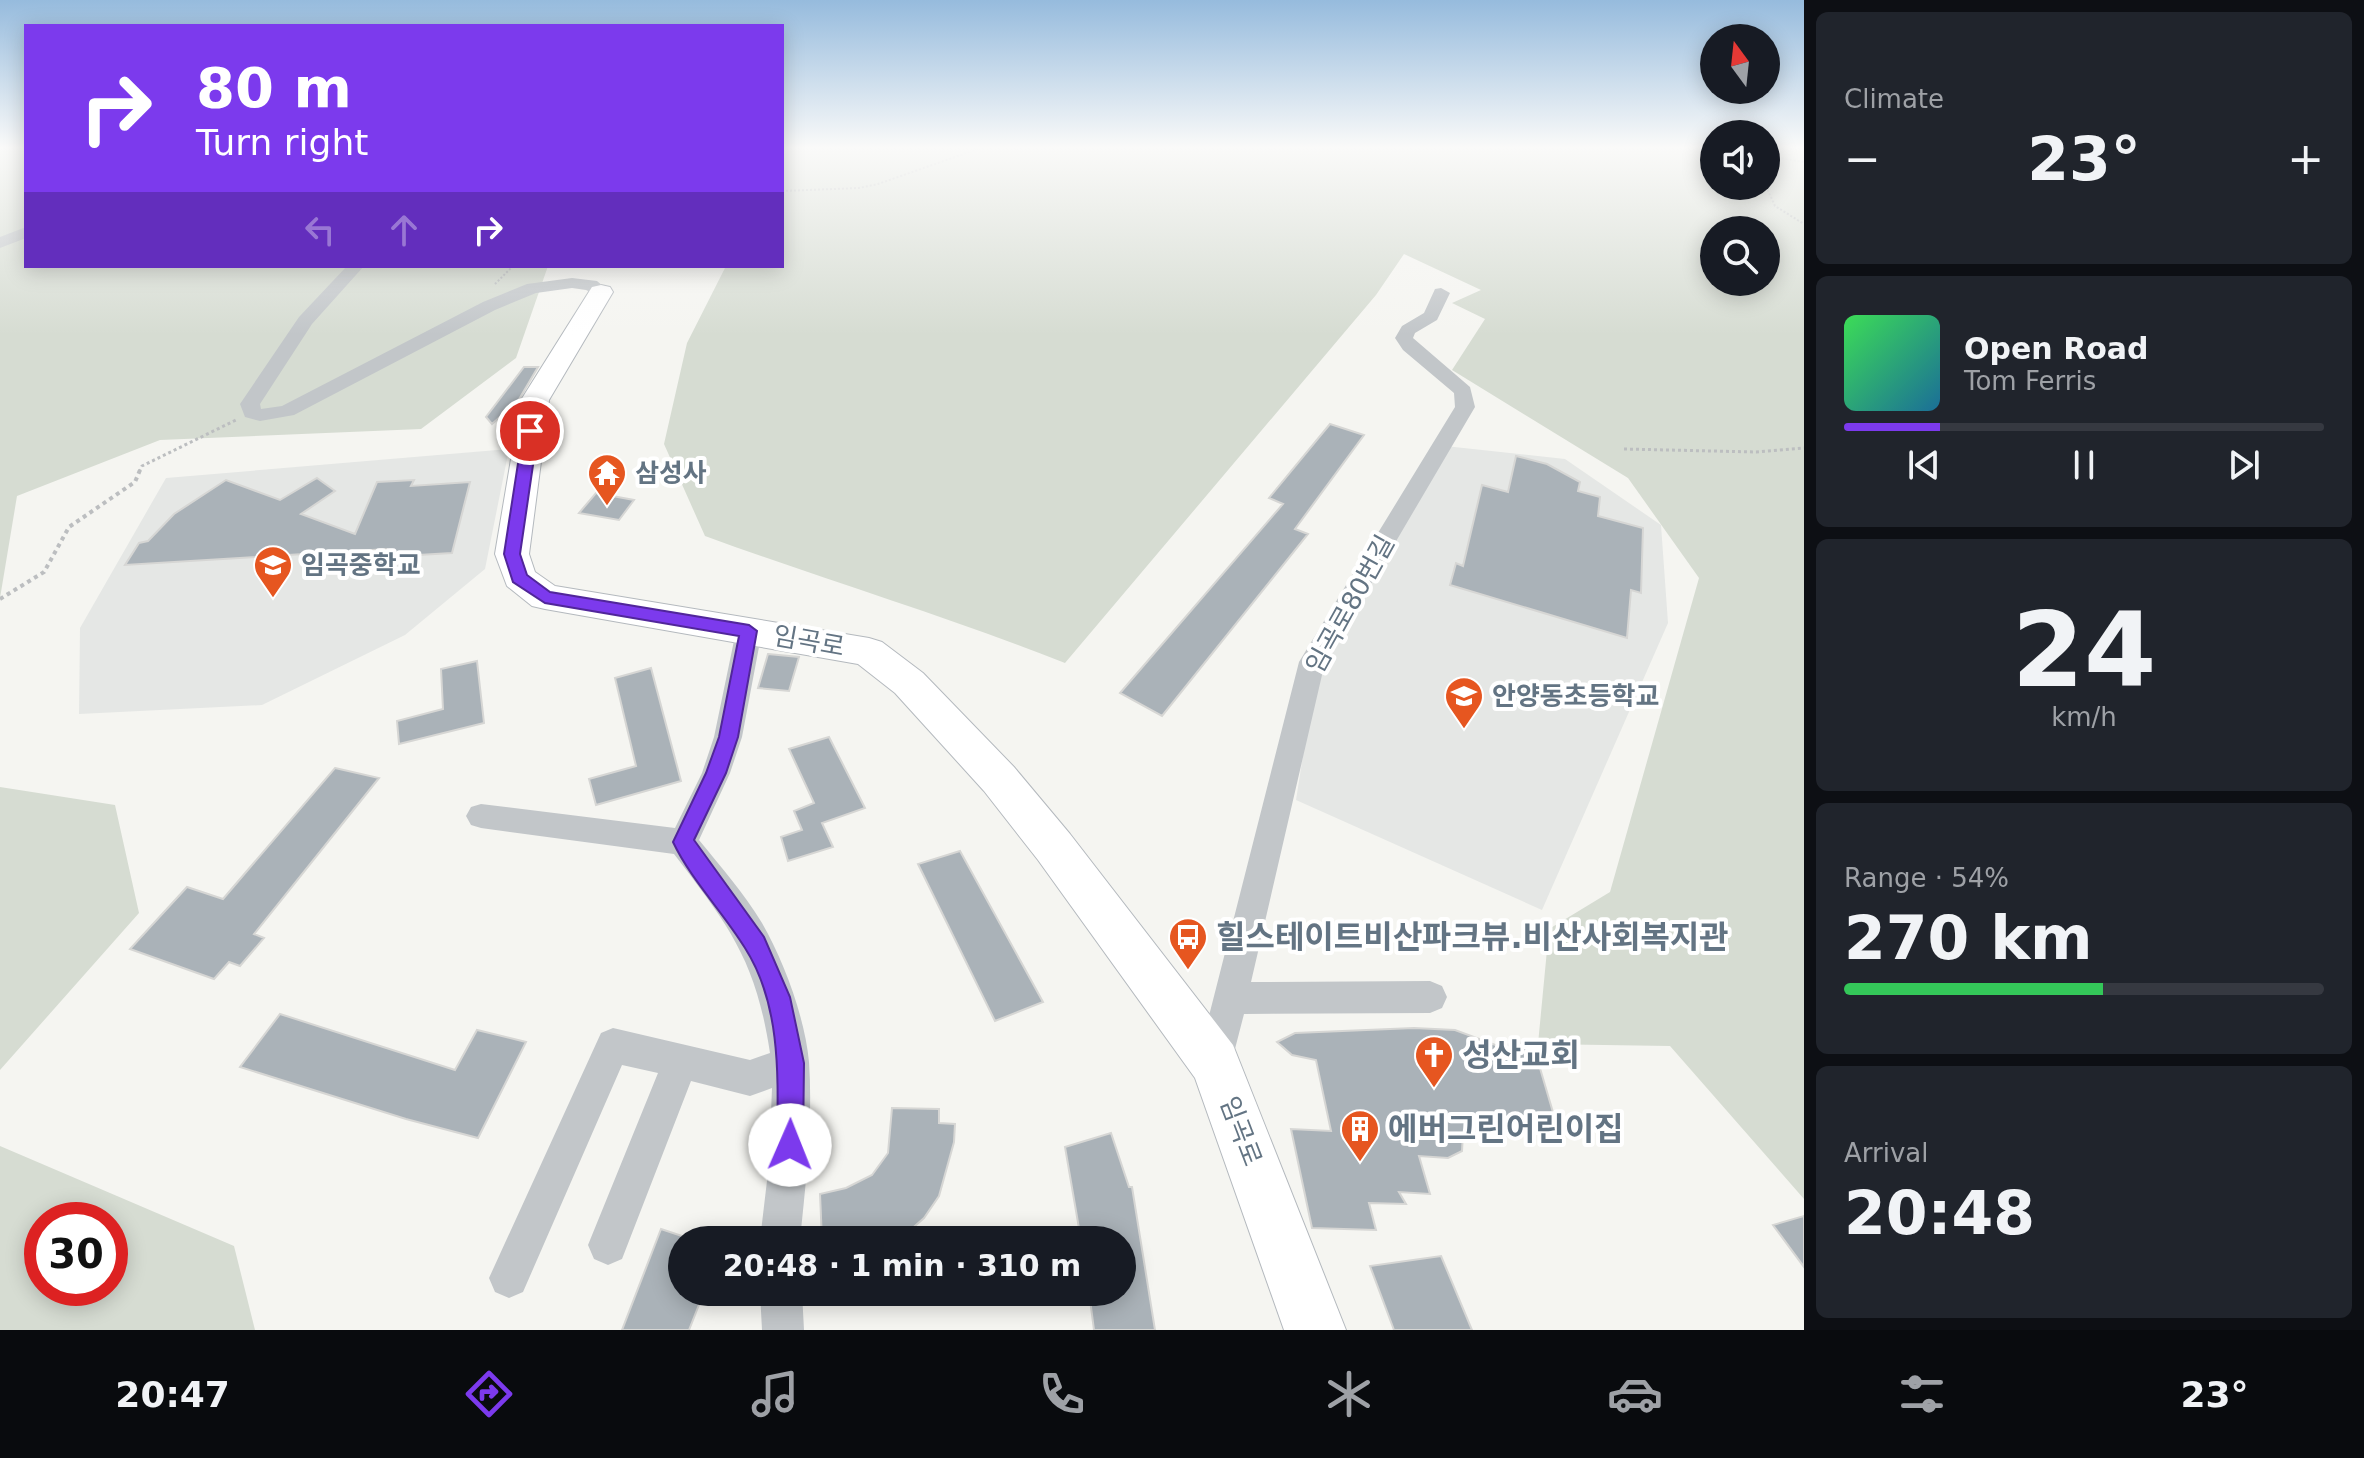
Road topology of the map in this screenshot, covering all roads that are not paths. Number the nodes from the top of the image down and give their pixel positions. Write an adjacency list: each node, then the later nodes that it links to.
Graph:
1 (24, 233): 2 (street)
2 (0, 243)
3 (354, 268): 4 (street, 임곡로)
4 (601, 292): 6 (street, 임곡로)
5 (1441, 293): 10 (street, 임곡로80번길)
6 (749, 631): 8 (street); 13 (street, 임곡로)
7 (481, 816): 8 (street)
8 (683, 842): 12 (street)
9 (1430, 997): 10 (street)
10 (1231, 998): 13 (street, 임곡로80번길)
11 (681, 1061): 12 (street); 15 (street); 16 (street)
12 (791, 1063): 14 (street)
13 (1215, 1063): 19 (street, 임곡로)
14 (781, 1226)
15 (608, 1245)
16 (509, 1278)
17 (782, 1306): 18 (street)
18 (783, 1330)
19 (1315, 1330)

